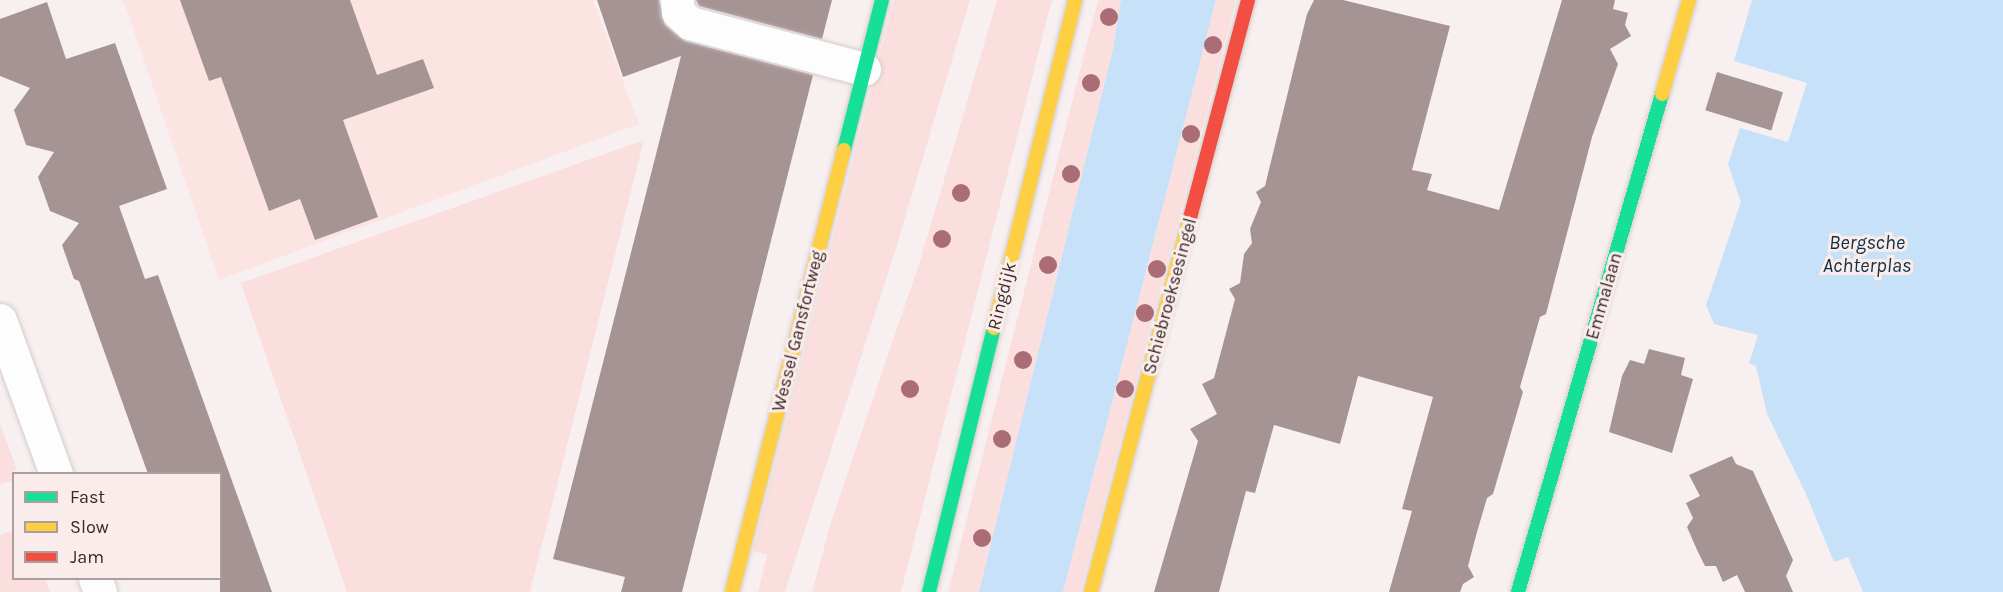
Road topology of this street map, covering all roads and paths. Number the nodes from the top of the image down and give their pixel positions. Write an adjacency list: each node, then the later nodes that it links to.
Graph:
1 (677, 0): 6 (street)
2 (882, 0): 6 (street, Wessel Gansfortweg)
3 (1075, 0): 10 (street, Ringdijk)
4 (1248, 0): 11 (street, Schiebroeksesingel)
5 (1689, 0): 12 (street, Emmalaan)
6 (864, 69): 9 (street, Wessel Gansfortweg)
7 (0, 320): 8 (street)
8 (55, 472)
9 (732, 592)
10 (929, 592)
11 (1091, 592)
12 (1518, 592)

